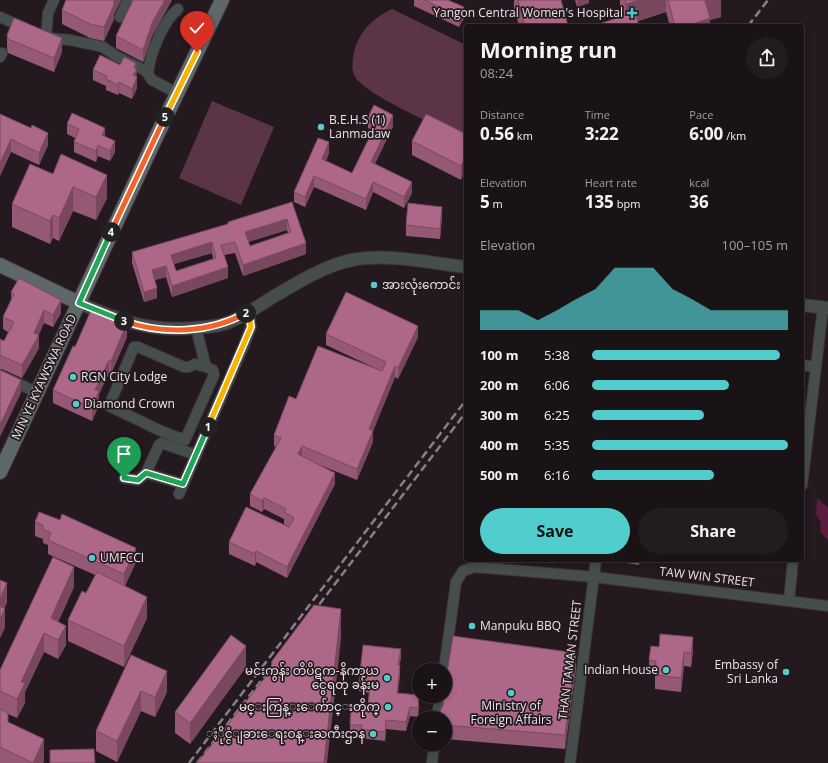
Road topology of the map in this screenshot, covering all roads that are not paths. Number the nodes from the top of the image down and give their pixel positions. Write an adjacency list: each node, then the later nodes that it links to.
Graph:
1 (54, 0): 7 (street)
2 (128, 0): 6 (street)
3 (222, 0): 9 (main road, MIN YE KYAWSWA ROAD)
4 (178, 9): 8 (street)
5 (0, 16): 7 (street)
6 (120, 17)
7 (46, 37): 8 (street)
8 (148, 73): 9 (street)
9 (177, 93): 12 (main road, MIN YE KYAWSWA ROAD)
10 (0, 265): 12 (main road)
11 (464, 267): 15 (street)
12 (79, 303): 16 (street); 21 (main road, MIN YE KYAWSWA ROAD)
13 (804, 305): 14 (street)
14 (826, 307): 18 (street)
15 (249, 312): 16 (street); 22 (street)
16 (196, 328): 19 (street)
17 (804, 365): 18 (street)
18 (815, 367): 23 (street)
19 (206, 368): 19 (street)
20 (0, 375): 21 (street)
21 (36, 392): 24 (main road, MIN YE KYAWSWA ROAD)
22 (196, 455): 25 (street); 27 (street)
23 (804, 467)
24 (0, 472)
25 (146, 473): 26 (street); 27 (street)
26 (124, 478)
27 (183, 484): 28 (street)
28 (179, 494)
29 (596, 562): 31 (street, THAN TAMAN STREET)
30 (794, 562): 32 (street)
31 (594, 577): 32 (street, TAW WIN STREET); 34 (street, TAW WIN STREET); 37 (street, THAN TAMAN STREET)
32 (789, 601): 33 (street, TAW WIN STREET)
33 (828, 606)
34 (445, 663)
35 (433, 751): 36 (street)
36 (432, 763)
37 (570, 763)

